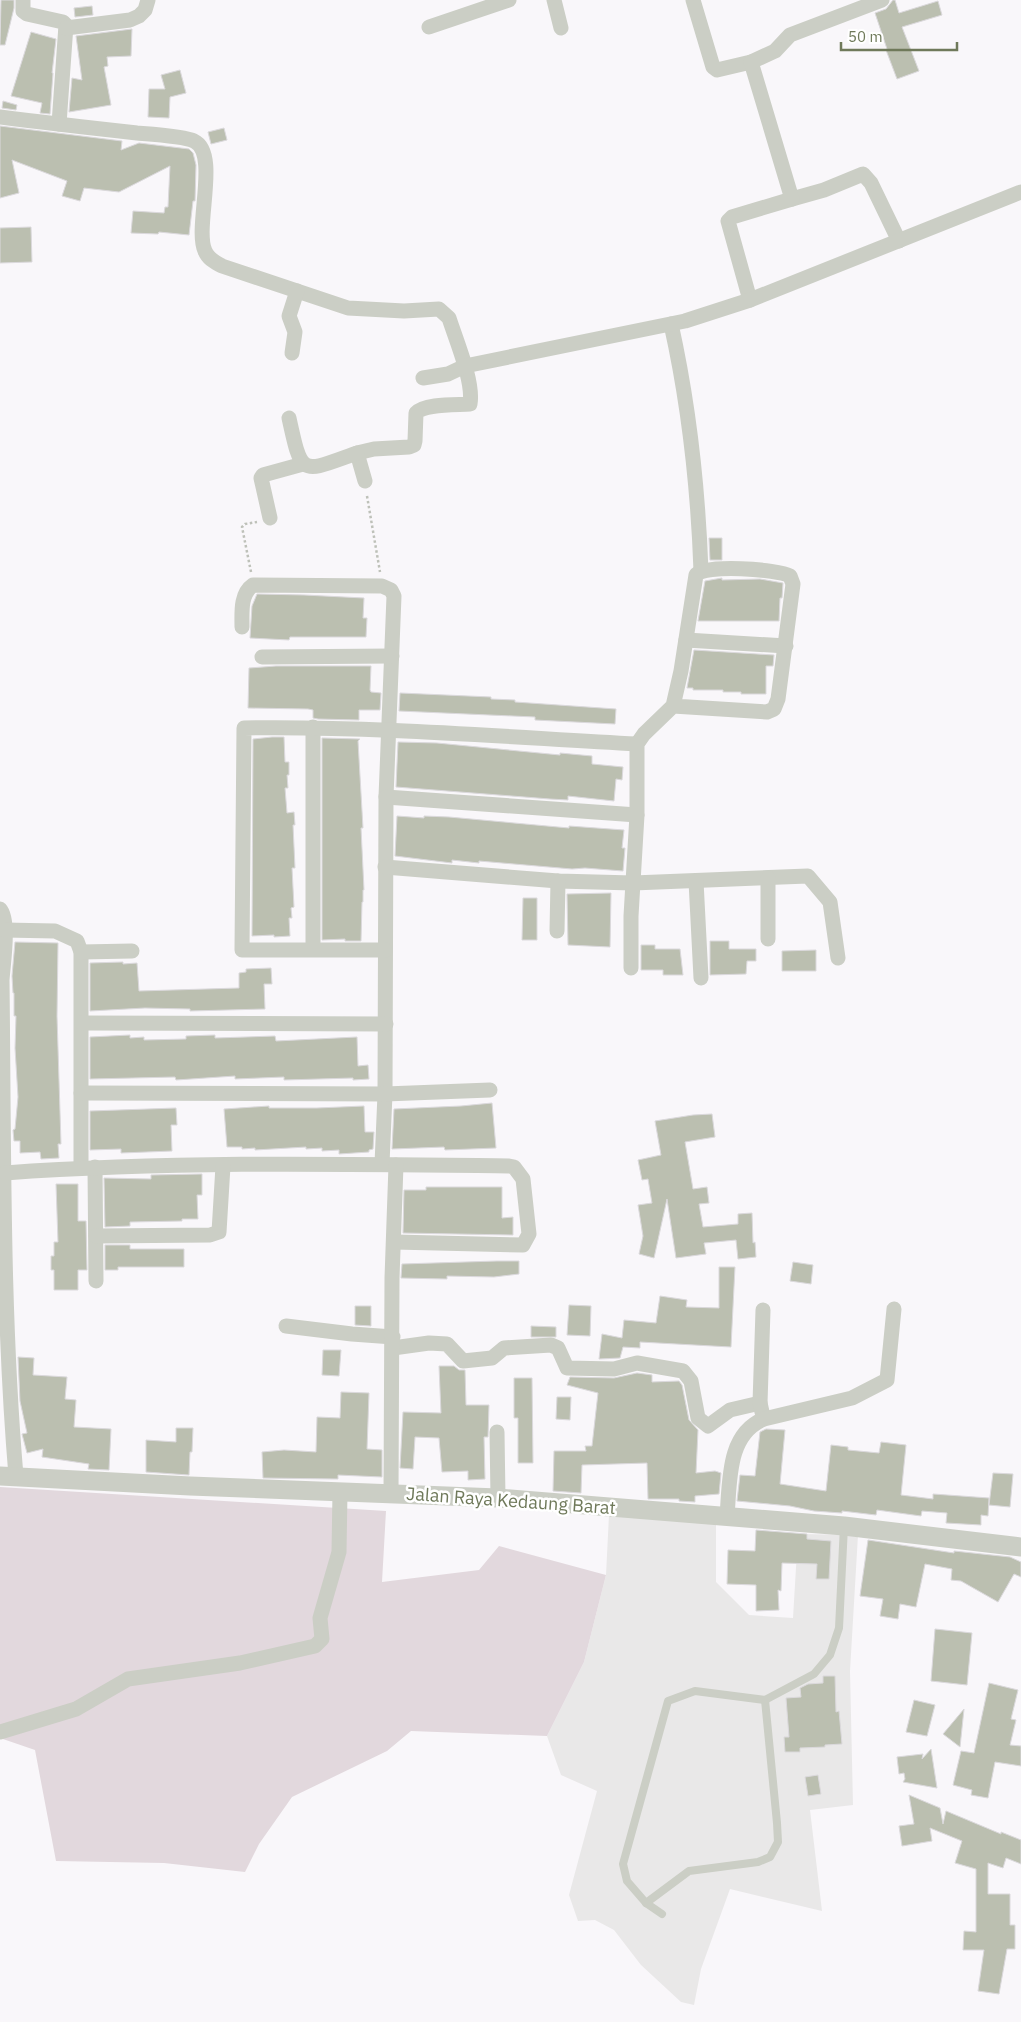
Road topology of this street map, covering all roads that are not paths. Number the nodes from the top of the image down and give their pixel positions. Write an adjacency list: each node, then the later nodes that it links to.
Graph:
1 (23, 0): 8 (street)
2 (148, 0): 8 (street)
3 (509, 0): 7 (street)
4 (554, 0): 9 (street)
5 (694, 0): 10 (street)
6 (881, 0): 10 (street)
7 (428, 26)
8 (66, 28): 12 (street)
9 (561, 28)
10 (751, 62): 14 (street)
11 (0, 117): 12 (street)
12 (59, 124): 16 (street)
13 (1021, 192): 15 (street)
14 (792, 199): 15 (street); 17 (street)
15 (898, 241): 17 (street)
16 (297, 291): 19 (street); 20 (street)
17 (750, 300): 18 (street)
18 (671, 324): 20 (street); 27 (street)
19 (292, 353)
20 (465, 366): 21 (street); 23 (street)
21 (423, 378)
22 (289, 418): 24 (street)
23 (357, 453): 24 (street); 25 (street)
24 (303, 464): 26 (street)
25 (365, 481)
26 (270, 518)
27 (701, 570): 29 (street); 30 (street)
28 (242, 627): 31 (street)
29 (686, 640): 30 (street); 33 (street)
30 (786, 646): 33 (street)
31 (392, 656): 32 (street); 35 (street)
32 (262, 658)
33 (672, 706): 36 (street)
34 (313, 727): 35 (street); 48 (street); 48 (street)
35 (389, 730): 36 (street); 37 (street)
36 (637, 744): 38 (street)
37 (386, 797): 38 (street); 39 (street)
38 (637, 815): 43 (street)
39 (386, 867): 42 (street); 49 (street)
40 (768, 878): 41 (street); 47 (street); 52 (street)
41 (696, 880): 43 (street); 54 (street)
42 (558, 881): 43 (street); 46 (street)
43 (633, 882): 53 (street)
44 (0, 909): 45 (street)
45 (4, 930): 51 (street); 55 (street)
46 (557, 931)
47 (768, 938)
48 (313, 949): 49 (street)
49 (385, 950): 57 (street)
50 (132, 951): 51 (street)
51 (81, 952): 56 (street)
52 (838, 958)
53 (631, 968)
54 (701, 978)
55 (1, 980): 58 (street)
56 (82, 1023): 57 (street); 60 (street)
57 (386, 1024): 61 (street)
58 (1, 1050): 65 (street)
59 (490, 1090): 61 (street)
60 (81, 1093): 61 (street); 64 (street)
61 (385, 1094): 62 (street)
62 (389, 1164): 63 (street); 67 (street); 67 (street)
63 (223, 1166): 64 (street); 66 (street)
64 (88, 1167): 65 (street); 66 (street)
65 (5, 1173): 69 (street)
66 (96, 1236): 68 (street)
67 (394, 1242): 73 (street)
68 (96, 1281)
69 (2, 1283): 77 (street)
70 (894, 1309): 75 (street)
71 (763, 1310): 74 (street)
72 (286, 1326): 73 (street)
73 (393, 1342): 74 (street); 79 (street)
74 (760, 1403): 75 (street)
75 (764, 1419): 81 (street)
76 (497, 1432): 80 (street)
77 (8, 1476): 78 (street, Jalan Raya Kedaung Barat)
78 (340, 1492): 79 (street, Jalan Raya Kedaung Barat); 85 (street)
79 (391, 1493): 80 (street, Jalan Raya Kedaung Barat)
80 (498, 1498): 81 (street, Jalan Raya Kedaung Barat)
81 (727, 1516): 82 (street, Jalan Raya Kedaung Barat)
82 (844, 1526): 83 (street, Jalan Raya Kedaung Barat); 84 (lane)
83 (1021, 1547)
84 (765, 1700): 86 (lane); 86 (lane)
85 (0, 1732)
86 (646, 1903): 87 (lane)
87 (662, 1914)

